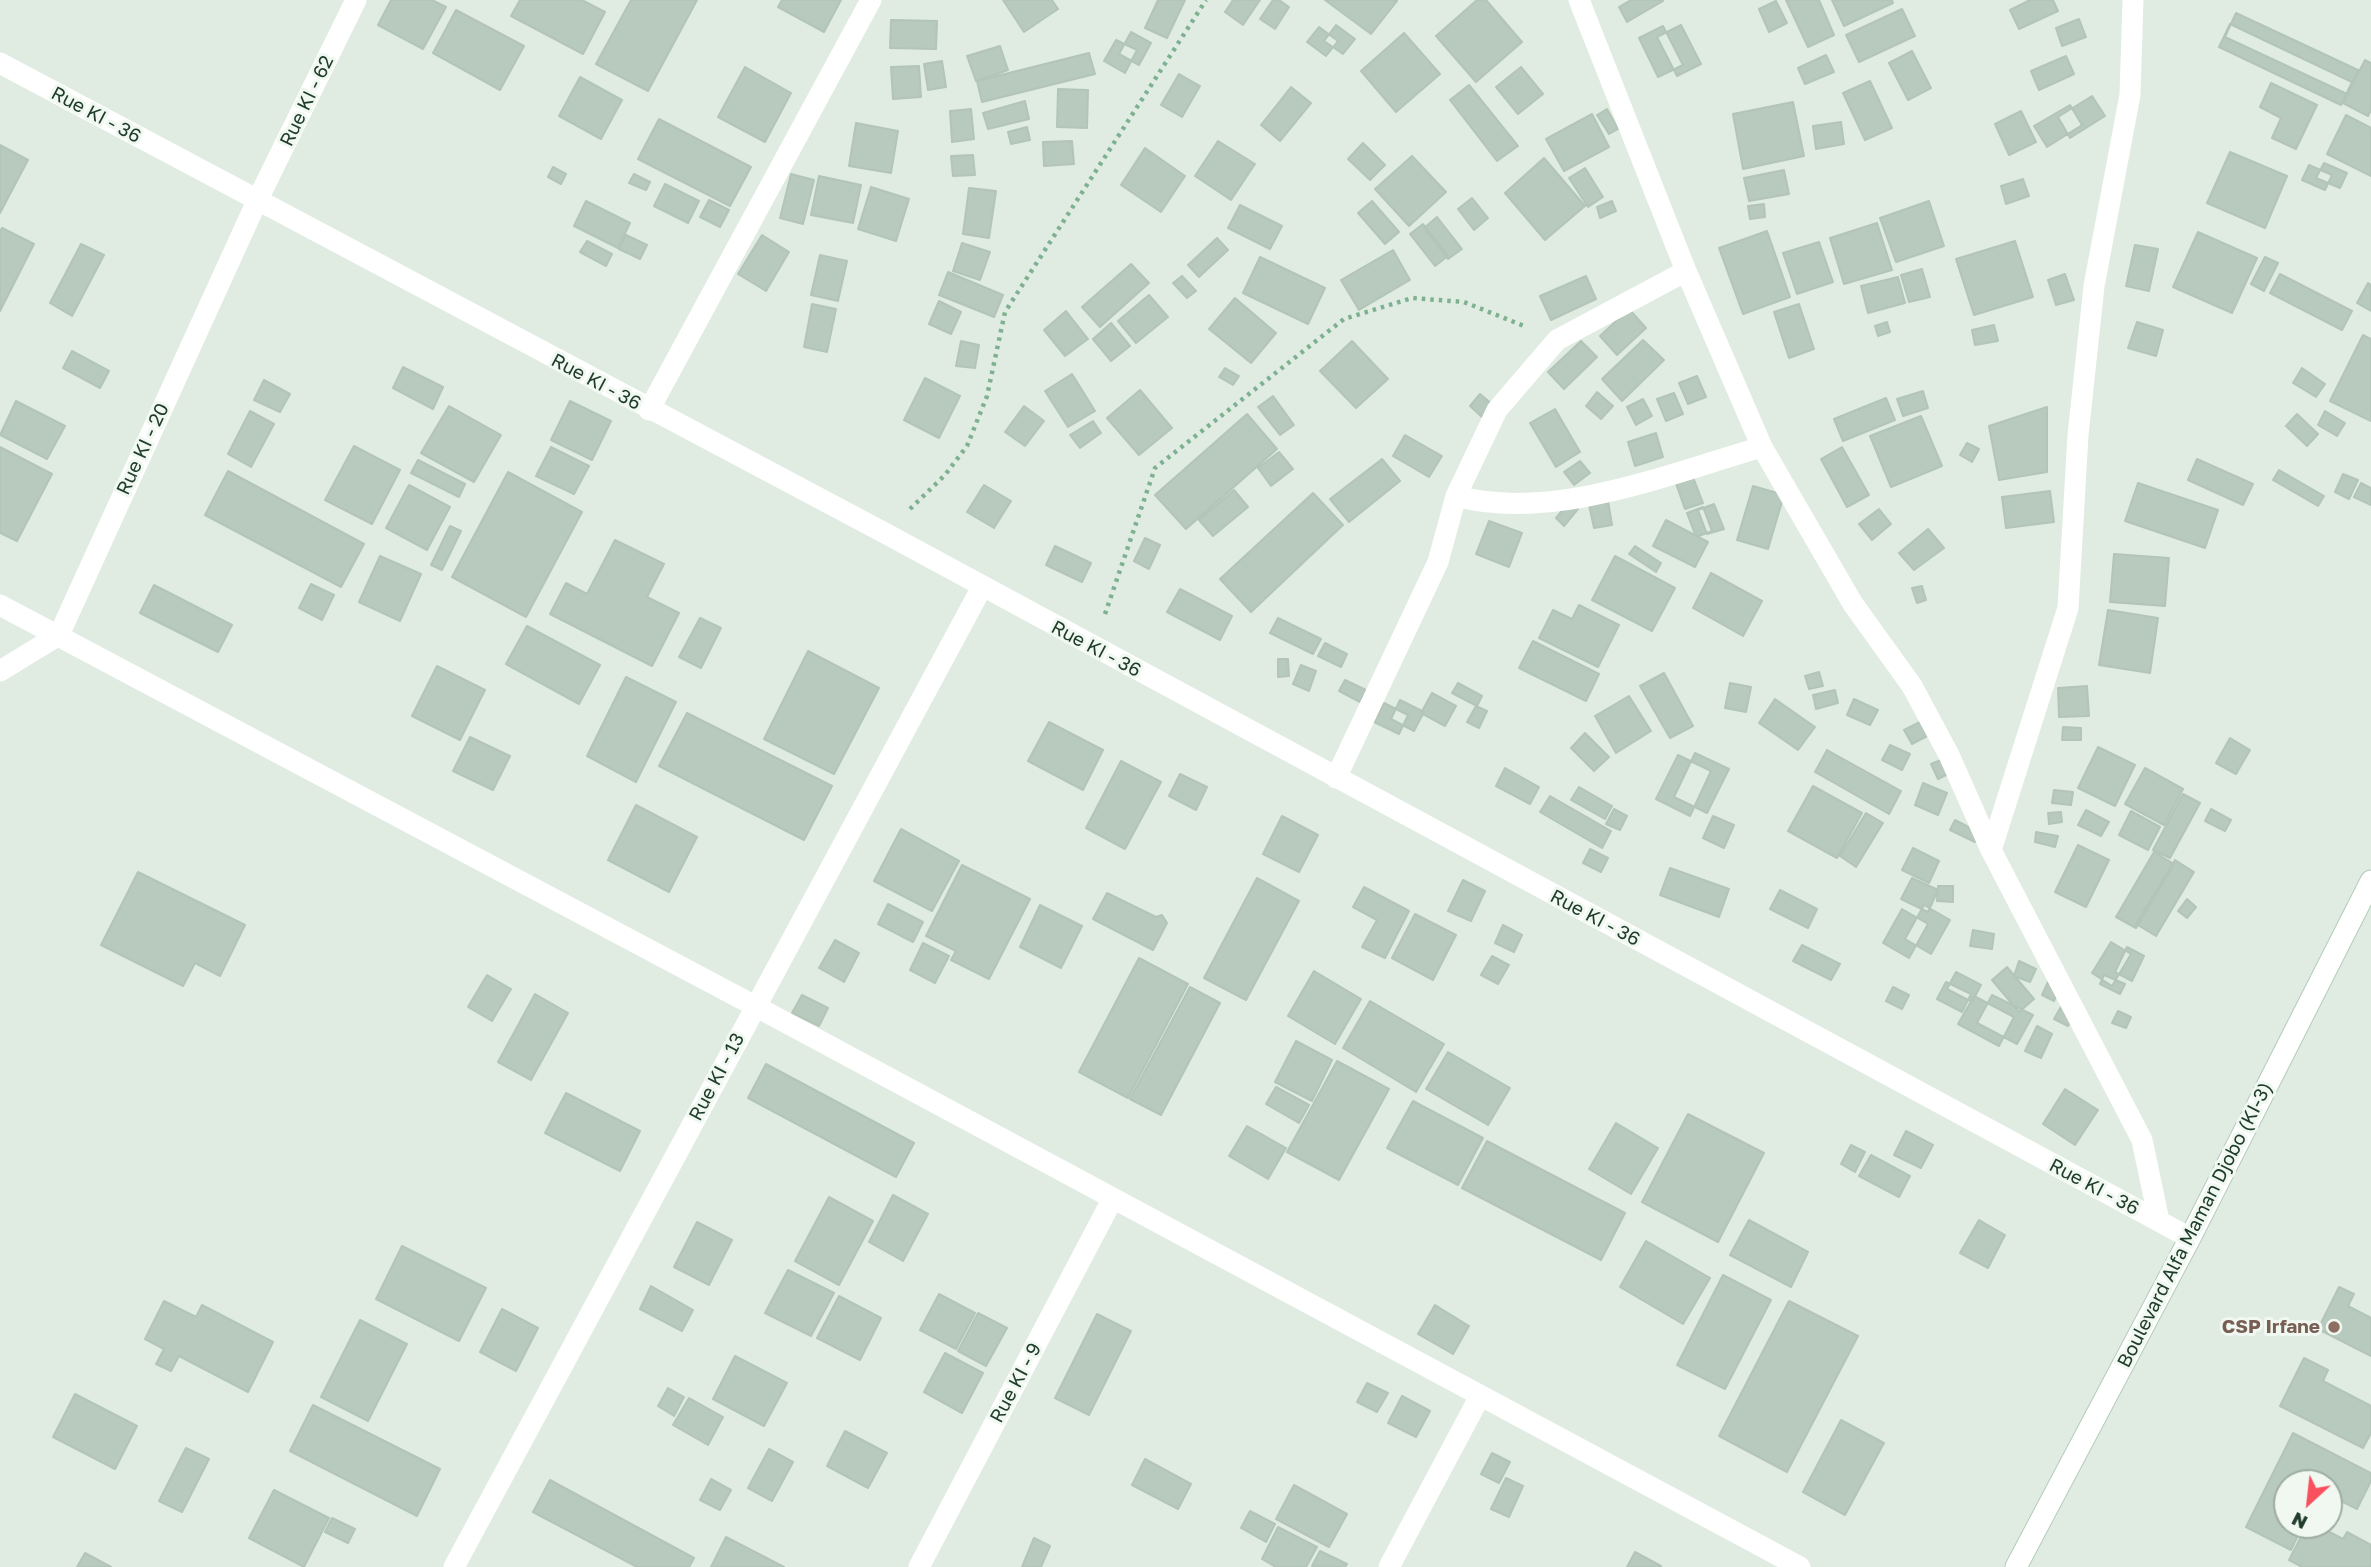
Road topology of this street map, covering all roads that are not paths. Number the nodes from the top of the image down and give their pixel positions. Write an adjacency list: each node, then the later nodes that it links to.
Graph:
1 (356, 0): 6 (street, Rue KI - 62)
2 (871, 0): 8 (street)
3 (1579, 0): 7 (street)
4 (2133, 0): 16 (street)
5 (0, 64): 6 (street, Rue KI - 36)
6 (257, 201): 8 (street, Rue KI - 36); 13 (street, Rue KI - 20)
7 (1686, 271): 9 (street); 10 (street)
8 (649, 410): 11 (street, Rue KI - 36)
9 (1762, 447): 10 (street); 16 (street)
10 (1456, 496): 15 (street)
11 (982, 587): 15 (street, Rue KI - 36); 18 (street, Rue KI - 13)
12 (0, 605): 13 (street)
13 (59, 635): 14 (street); 18 (street)
14 (0, 671)
15 (1336, 778): 20 (street, Rue KI - 36)
16 (1991, 850): 20 (street)
17 (2371, 881): 21 (street, Boulevard Alfa Maman Djobo (KI-3))
18 (755, 1006): 19 (street); 23 (street, Rue KI - 13)
19 (1112, 1200): 22 (street); 24 (street, Rue KI - 9)
20 (2159, 1221): 21 (street, Rue KI - 36)
21 (2190, 1238): 27 (street, Boulevard Alfa Maman Djobo (KI-3))
22 (1480, 1396): 25 (street); 26 (street)
23 (454, 1567)
24 (919, 1567)
25 (1389, 1567)
26 (1800, 1567)
27 (2016, 1567)

